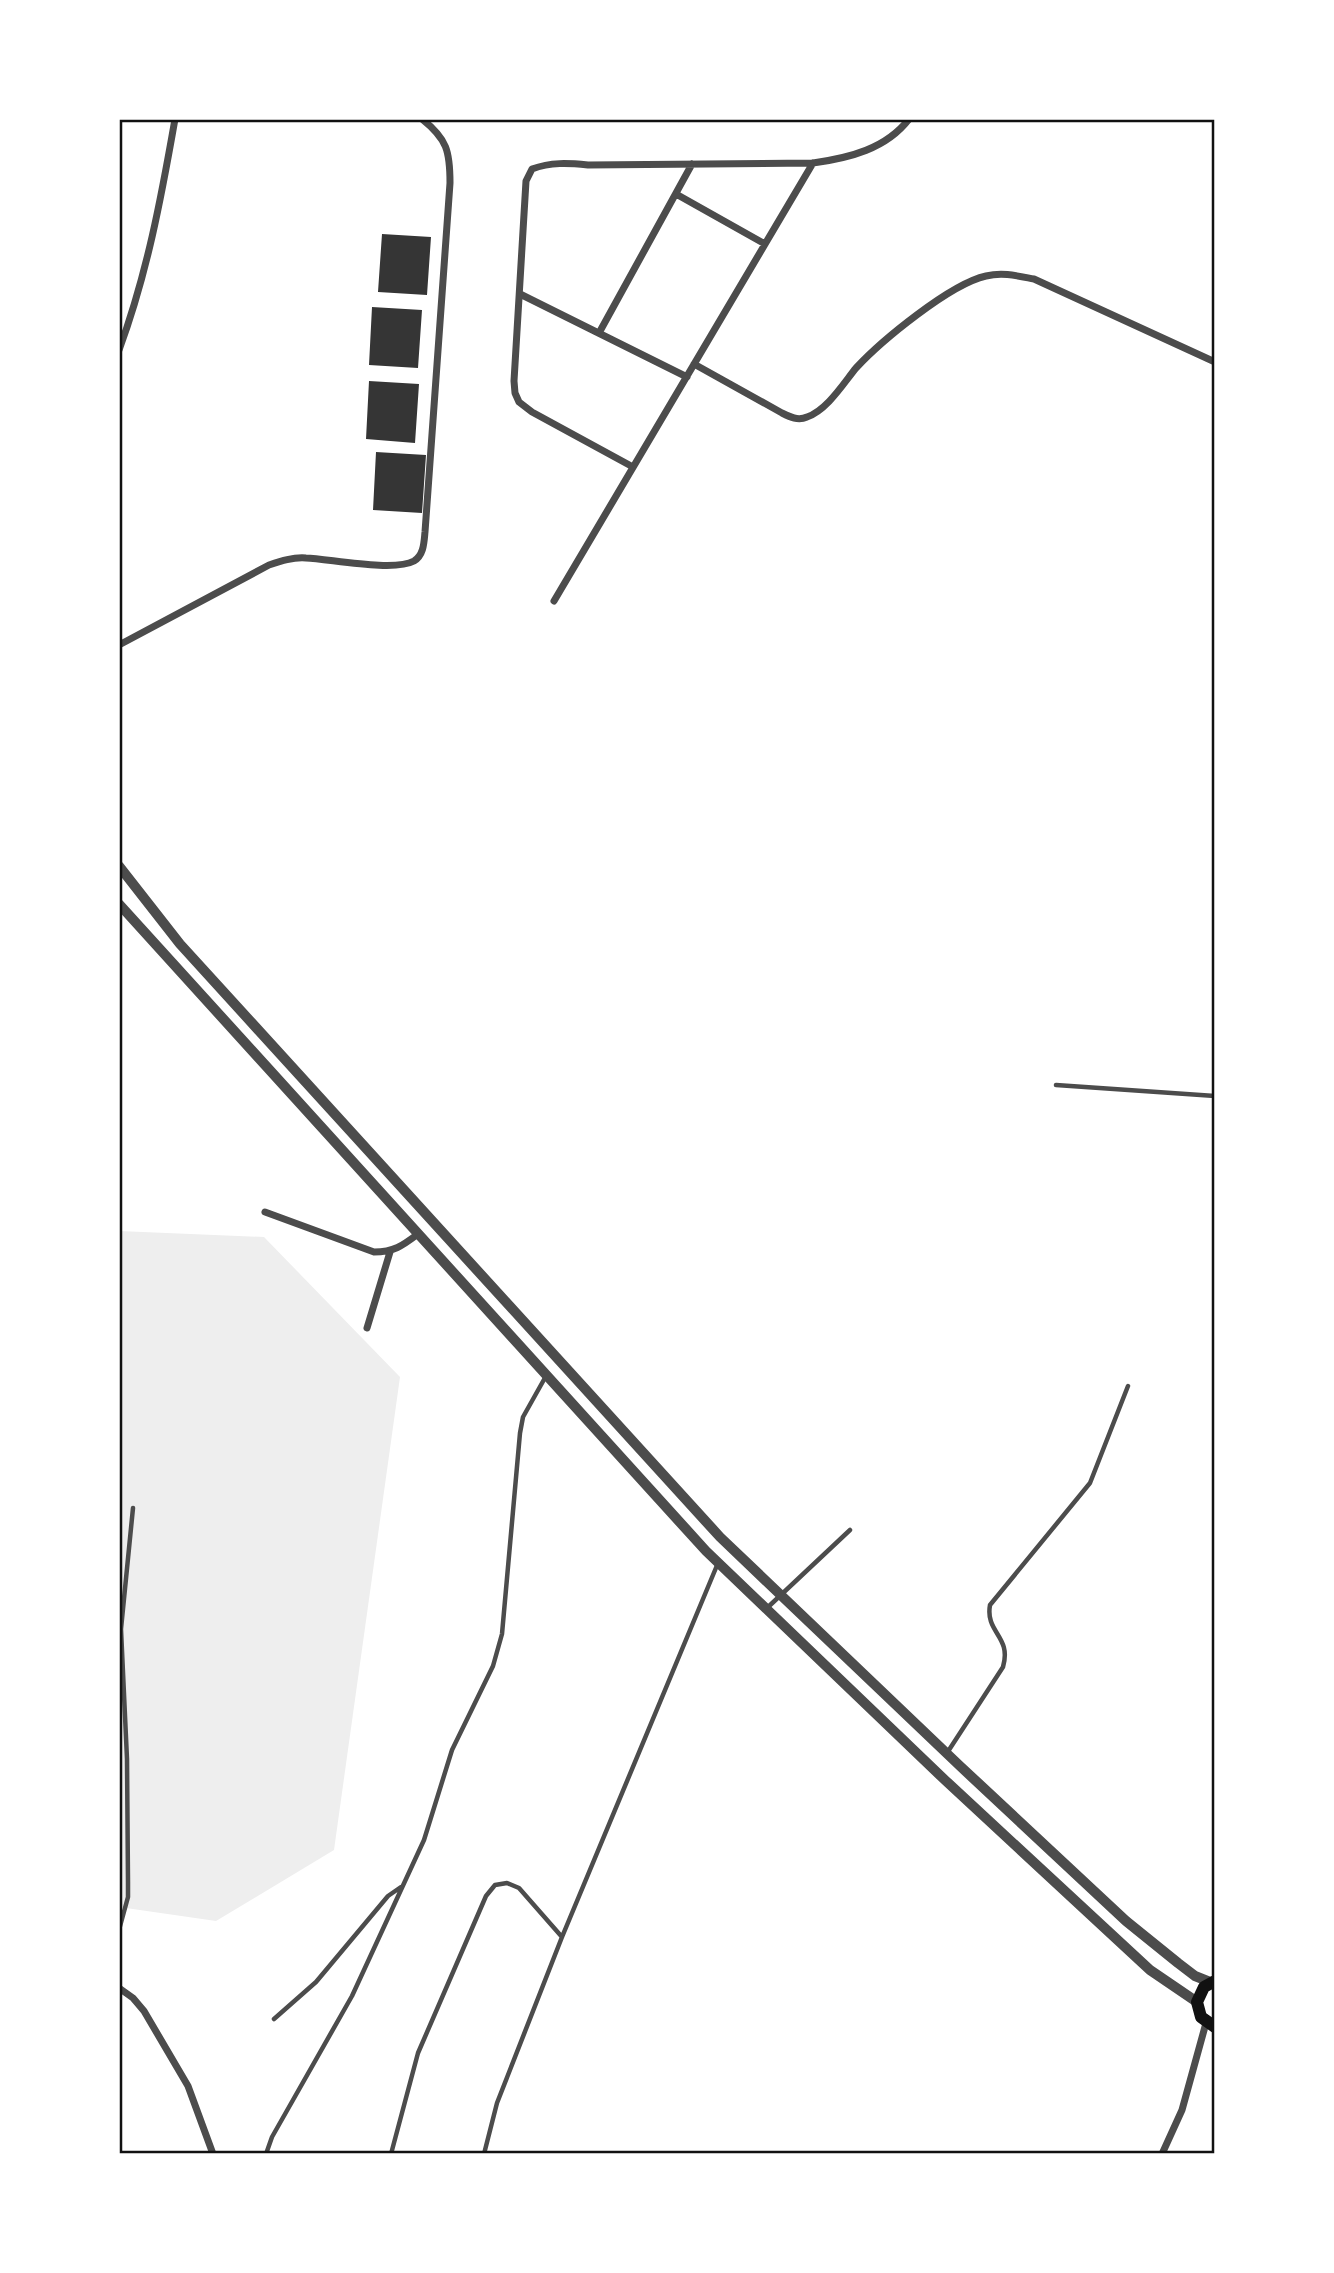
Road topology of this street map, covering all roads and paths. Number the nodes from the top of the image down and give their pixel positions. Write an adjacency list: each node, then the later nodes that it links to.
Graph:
1 (175, 119): 10 (street)
2 (422, 119): 16 (street)
3 (909, 119): 4 (street)
4 (813, 163): 5 (street); 7 (street)
5 (692, 164): 6 (street); 8 (street)
6 (676, 194): 7 (street); 9 (street)
7 (765, 244): 12 (street)
8 (520, 294): 9 (street); 14 (street)
9 (599, 333): 13 (street)
10 (119, 350)
11 (1215, 362): 12 (street)
12 (694, 364): 13 (street)
13 (687, 377): 14 (street)
14 (633, 467): 15 (street)
15 (554, 601)
16 (119, 645)
17 (119, 866): 30 (street)
18 (119, 904): 22 (street)
19 (1056, 1085): 20 (lane)
20 (1215, 1096)
21 (265, 1212): 23 (street)
22 (418, 1234): 23 (street); 25 (street)
23 (390, 1252): 24 (street)
24 (367, 1328)
25 (546, 1375): 29 (street); 33 (lane)
26 (1128, 1386): 32 (lane)
27 (133, 1508): 34 (lane)
28 (850, 1530): 30 (lane)
29 (719, 1563): 31 (street); 35 (lane)
30 (782, 1596): 31 (lane); 32 (street)
31 (767, 1609): 38 (street)
32 (947, 1754): 36 (street)
33 (403, 1886): 39 (lane); 42 (lane)
34 (119, 1930)
35 (562, 1937): 43 (lane); 44 (lane)
36 (1213, 1981): 38 (main road)
37 (119, 1988): 41 (street)
38 (1196, 2001): 40 (main road)
39 (274, 2019)
40 (1213, 2026): 45 (street)
41 (213, 2154)
42 (265, 2154)
43 (391, 2154)
44 (484, 2154)
45 (1162, 2154)

